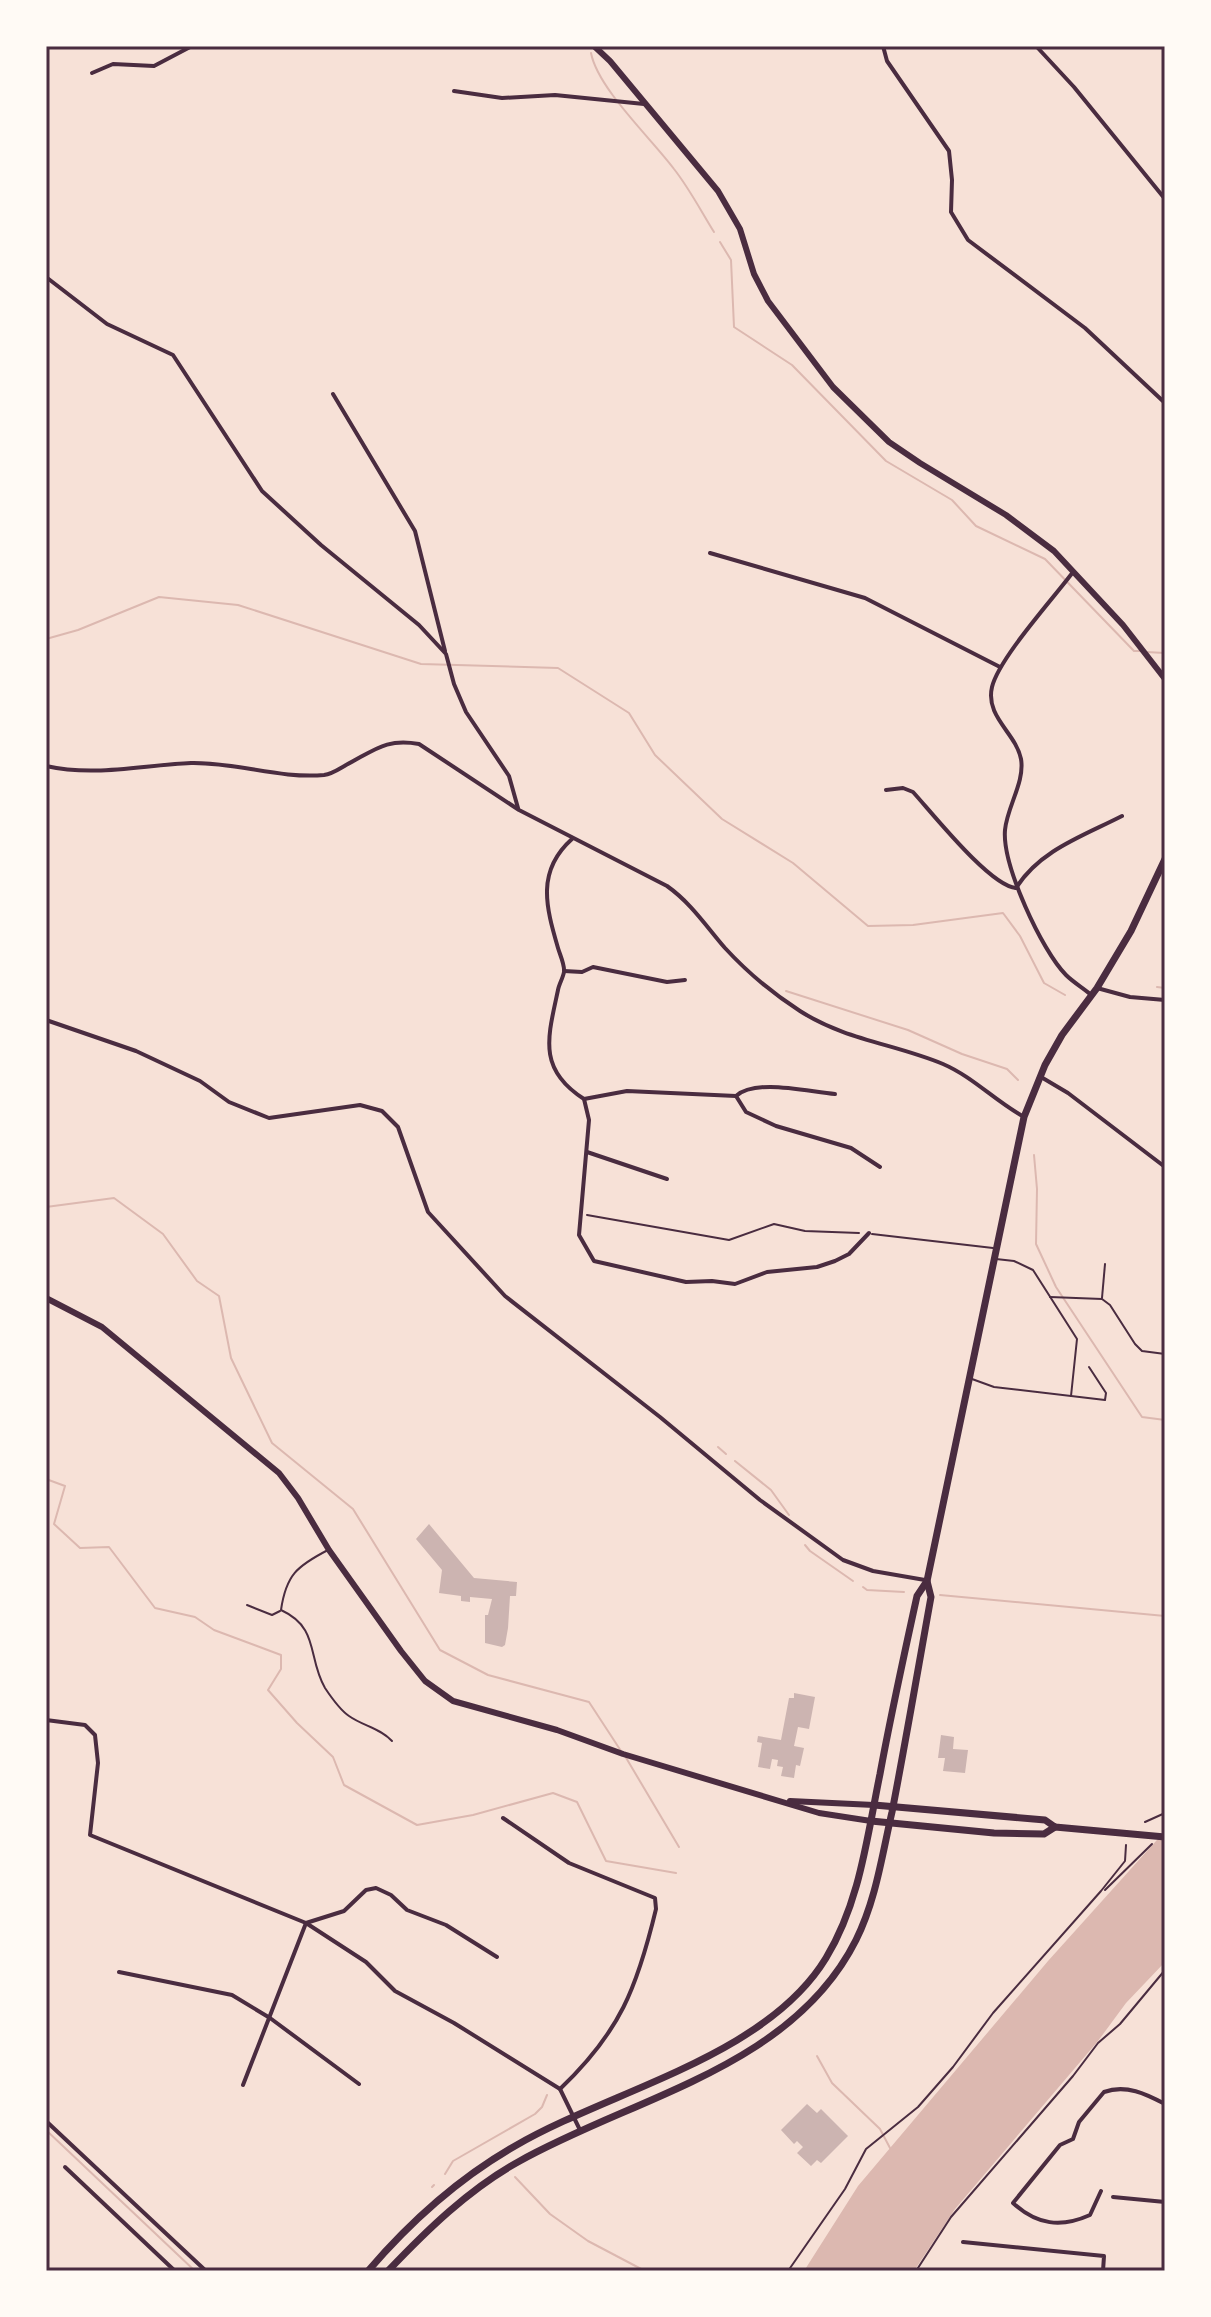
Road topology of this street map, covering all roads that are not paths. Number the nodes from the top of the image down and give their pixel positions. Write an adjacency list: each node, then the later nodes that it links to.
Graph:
1 (192, 46): 5 (street)
2 (594, 46): 7 (main road)
3 (883, 46): 11 (street)
4 (1036, 46): 8 (street)
5 (92, 73)
6 (454, 91): 7 (street)
7 (644, 104): 13 (main road)
8 (1165, 199)
9 (46, 277): 14 (street)
10 (333, 394): 14 (street)
11 (1165, 403)
12 (710, 553): 15 (street)
13 (1073, 572): 15 (street); 16 (main road)
14 (446, 654): 19 (street)
15 (1000, 667): 23 (street)
16 (1165, 679)
17 (46, 766): 19 (street)
18 (886, 790): 23 (street)
19 (519, 810): 21 (street)
20 (1122, 816): 23 (street)
21 (572, 839): 24 (street); 33 (street)
22 (1165, 859): 26 (main road)
23 (1016, 888): 26 (street)
24 (564, 971): 25 (street); 32 (street)
25 (685, 980)
26 (1095, 992): 27 (street); 29 (main road)
27 (1165, 1000)
28 (46, 1020): 50 (street)
29 (1039, 1076): 33 (main road); 36 (street)
30 (835, 1094): 31 (street)
31 (736, 1096): 32 (street); 35 (street)
32 (584, 1099): 34 (street)
33 (1024, 1117): 39 (main road)
34 (587, 1152): 37 (street); 38 (street)
35 (880, 1167)
36 (1165, 1167)
37 (667, 1179)
38 (869, 1233): 39 (lane)
39 (998, 1249): 40 (main road)
40 (995, 1259): 42 (lane); 47 (main road)
41 (1105, 1264): 44 (lane)
42 (1048, 1297): 44 (lane); 48 (lane)
43 (46, 1298): 49 (main road)
44 (1102, 1299): 45 (lane)
45 (1165, 1354)
46 (1089, 1367): 48 (lane)
47 (971, 1379): 48 (lane); 50 (main road)
48 (1071, 1396)
49 (329, 1550): 52 (lane); 55 (main road)
50 (927, 1581): 56 (main road); 57 (main road)
51 (247, 1605): 52 (lane)
52 (281, 1610): 54 (lane)
53 (46, 1720): 63 (street)
54 (392, 1741)
55 (782, 1801): 56 (main road); 59 (main road)
56 (874, 1805): 57 (main road); 59 (main road)
57 (893, 1806): 60 (main road); 61 (main road)
58 (503, 1818): 69 (street)
59 (871, 1821): 60 (main road); 71 (main road)
60 (889, 1823): 61 (main road); 73 (main road)
61 (1055, 1827): 62 (main road)
62 (1161, 1837)
63 (306, 1923): 64 (street); 66 (street); 69 (street)
64 (497, 1957)
65 (119, 1972): 66 (street)
66 (270, 2018): 67 (street); 68 (street)
67 (359, 2084)
68 (243, 2085)
69 (560, 2089): 71 (street)
70 (1165, 2104): 75 (street)
71 (575, 2116): 73 (street); 81 (main road)
72 (46, 2121): 80 (street)
73 (580, 2130): 82 (main road)
74 (65, 2167): 79 (street)
75 (1101, 2191)
76 (1113, 2197): 77 (street)
77 (1165, 2202)
78 (963, 2242): 83 (street)
79 (175, 2271)
80 (206, 2271)
81 (368, 2271)
82 (388, 2271)
83 (1103, 2271)

